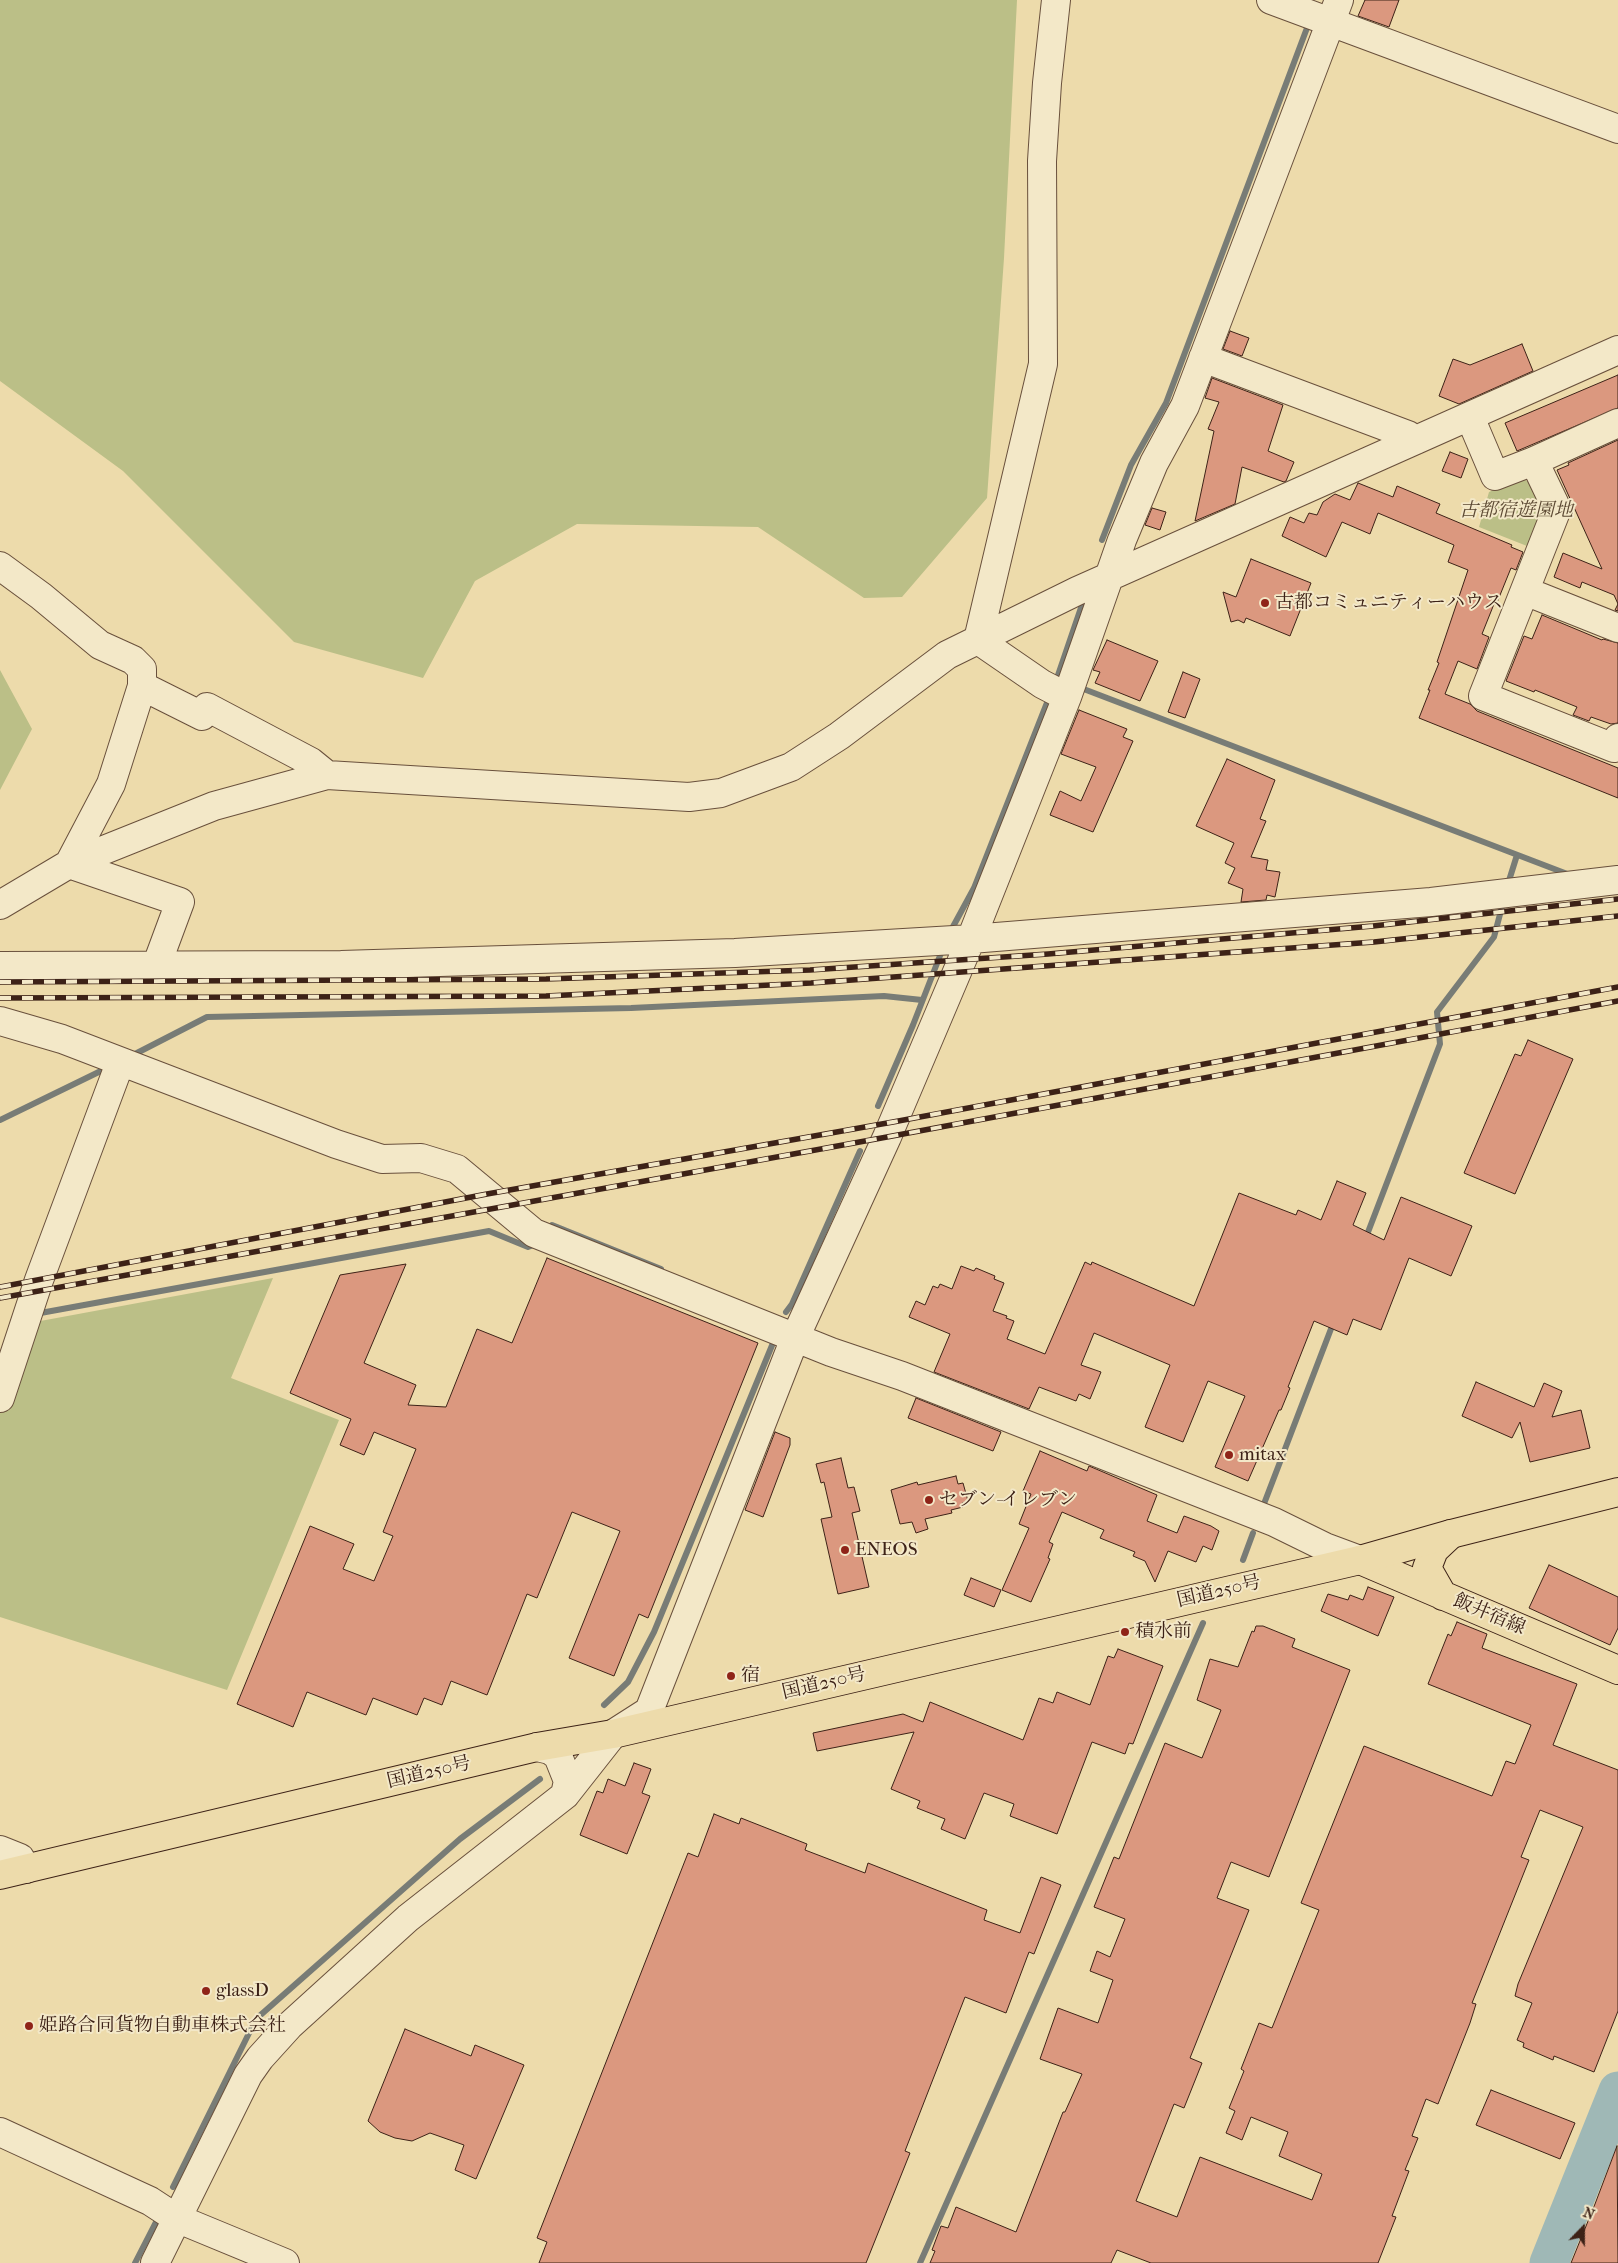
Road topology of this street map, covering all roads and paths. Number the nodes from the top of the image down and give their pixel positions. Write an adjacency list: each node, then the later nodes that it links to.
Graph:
1 (1056, 0): 15 (street)
2 (1271, 0): 3 (street)
3 (1323, 13): 4 (street); 6 (street)
4 (1618, 129)
5 (1618, 350): 7 (street)
6 (1203, 358): 9 (street); 12 (street)
7 (1470, 417): 9 (street); 10 (street)
8 (1618, 423): 10 (street)
9 (1416, 440): 12 (street)
10 (1534, 461): 13 (street)
11 (0, 566): 16 (street)
12 (1110, 577): 15 (street); 17 (street)
13 (1525, 591): 14 (street); 18 (street)
14 (1618, 628)
15 (978, 640): 17 (street); 19 (street)
16 (142, 686): 19 (street); 20 (street)
17 (1058, 693): 23 (street)
18 (1618, 738)
19 (327, 776): 20 (street)
20 (69, 864): 22 (street); 24 (street)
21 (1614, 881): 23 (street)
22 (0, 905)
23 (956, 940): 24 (street); 28 (street)
24 (159, 958): 25 (street)
25 (0, 966)
26 (0, 1021): 27 (street)
27 (120, 1063): 28 (street); 29 (street)
28 (795, 1338): 32 (street); 35 (street)
29 (0, 1398)
30 (1618, 1492): 31 (main road, 国道250号)
31 (1451, 1534): 32 (main road, 国道250号); 33 (main road)
32 (1360, 1560): 33 (main road, 飯井宿線); 35 (main road, 国道250号)
33 (1443, 1596): 34 (main road, 飯井宿線)
34 (1618, 1670)
35 (613, 1734): 36 (main road, 国道250号); 37 (street)
36 (537, 1747): 37 (street); 39 (main road, 国道250号)
37 (565, 1795): 41 (street)
38 (0, 1850): 39 (street)
39 (13, 1872)
40 (0, 2132): 41 (street)
41 (176, 2218): 42 (street); 43 (street)
42 (155, 2263)
43 (285, 2263)

